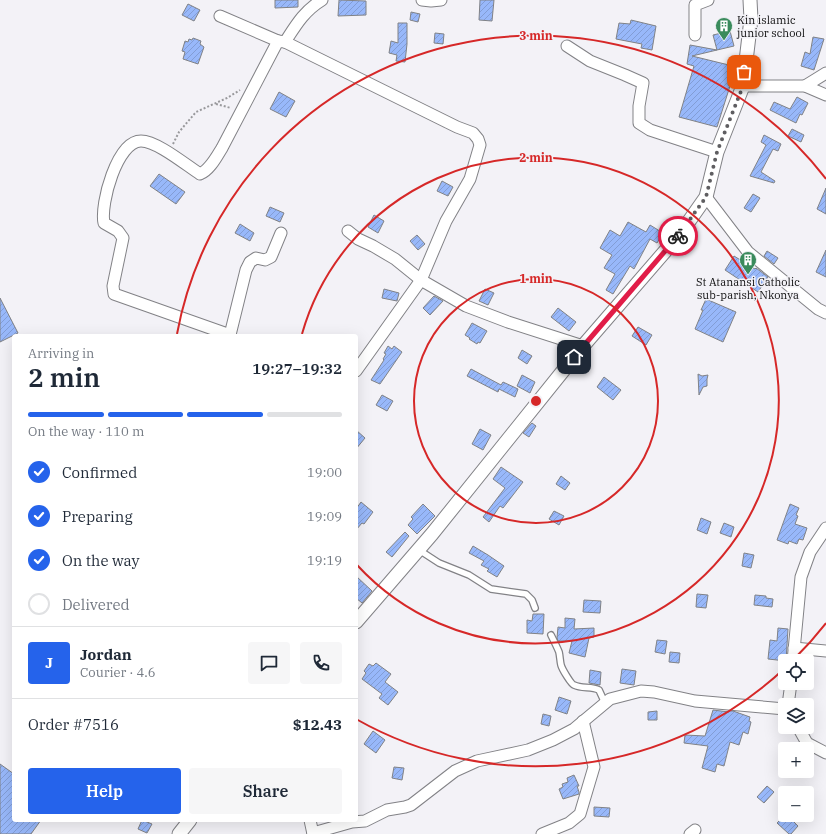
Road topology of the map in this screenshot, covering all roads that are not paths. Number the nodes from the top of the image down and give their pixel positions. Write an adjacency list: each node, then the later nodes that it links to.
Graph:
1 (322, 0): 8 (street)
2 (422, 0): 3 (street)
3 (441, 0)
4 (708, 0): 7 (street)
5 (750, 0): 11 (street)
6 (220, 16): 8 (street)
7 (695, 35)
8 (281, 42): 18 (street); 20 (street)
9 (567, 46): 14 (street)
10 (826, 73): 12 (street)
11 (743, 86): 12 (street); 14 (street)
12 (805, 86): 13 (street)
13 (826, 95)
14 (717, 152): 15 (street)
15 (706, 197): 19 (street); 22 (street)
16 (348, 231): 18 (street)
17 (281, 233): 21 (street)
18 (422, 280): 22 (street); 23 (street)
19 (826, 313)
20 (230, 334)
21 (233, 334)
22 (583, 346): 25 (street)
23 (358, 368)
24 (826, 528): 29 (street)
25 (418, 550): 26 (lane); 27 (street)
26 (535, 608)
27 (358, 620)
28 (551, 635): 32 (lane)
29 (794, 648): 30 (street); 31 (street)
30 (826, 651)
31 (794, 654)
32 (606, 704): 33 (street); 34 (street)
33 (778, 708)
34 (583, 721): 40 (street); 43 (street)
35 (802, 734): 36 (street)
36 (826, 753)
37 (188, 822): 41 (street)
38 (310, 822): 42 (street)
39 (352, 822): 42 (street)
40 (358, 822)
41 (179, 834)
42 (313, 834)
43 (542, 834)

